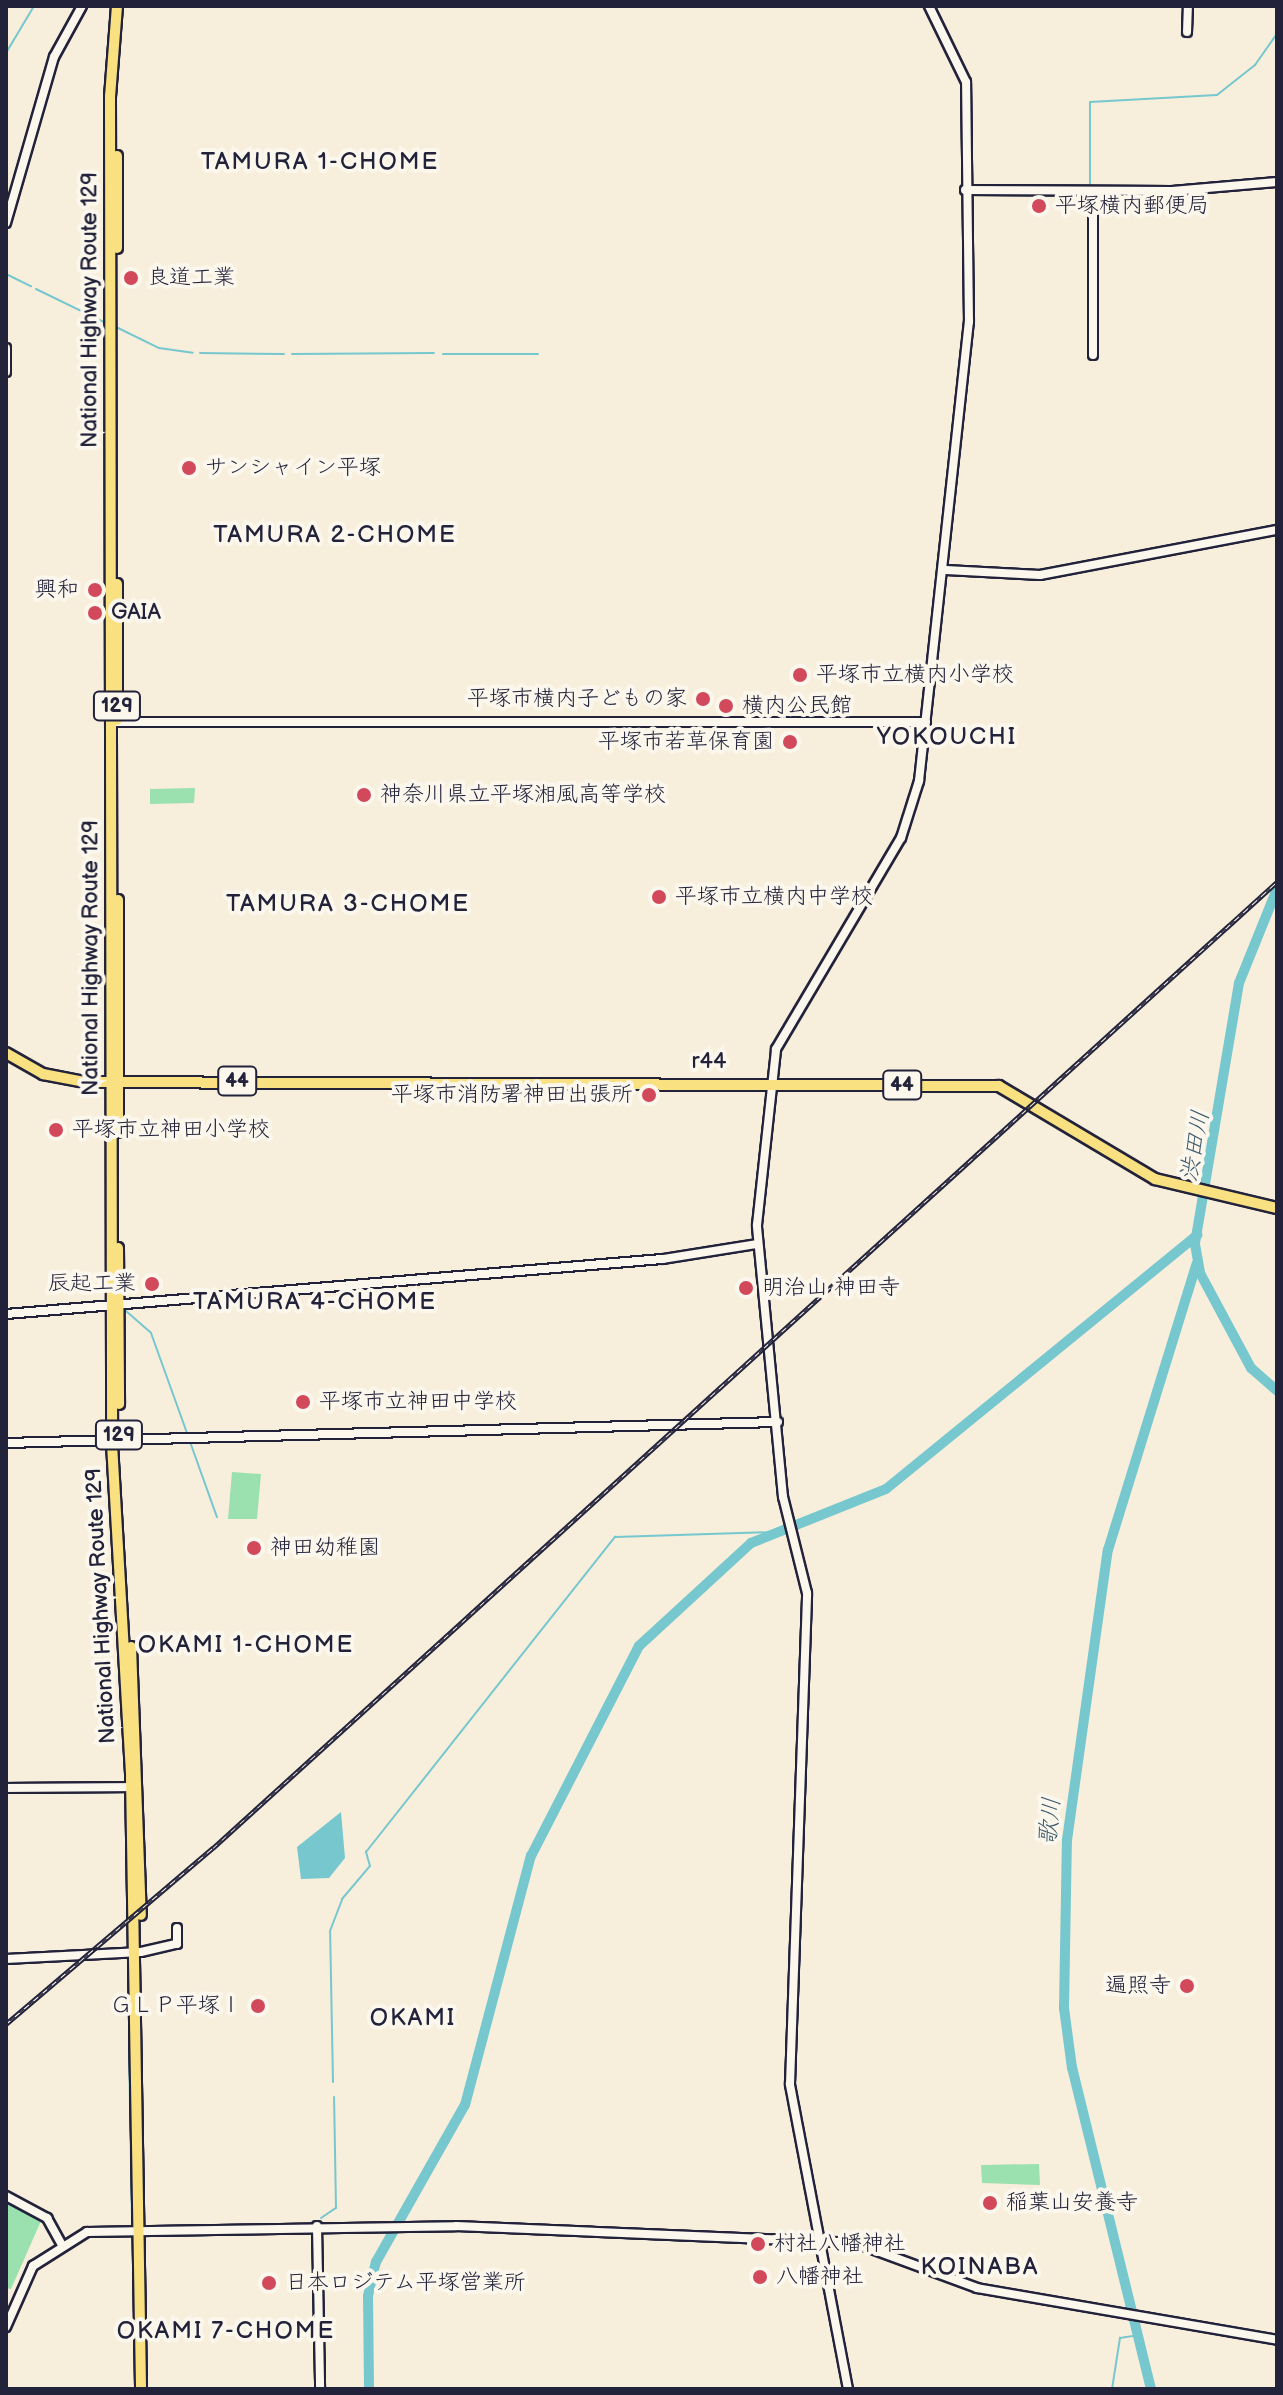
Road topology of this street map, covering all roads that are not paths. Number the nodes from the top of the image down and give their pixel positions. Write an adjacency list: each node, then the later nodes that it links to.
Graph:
1 (82, 6): 9 (street)
2 (120, 6): 16 (main road, National Highway Route 129 / 129)
3 (929, 6): 7 (street)
4 (1188, 6): 5 (street)
5 (1187, 32)
6 (1277, 182): 8 (street)
7 (965, 190): 8 (street); 15 (street)
8 (1093, 191): 12 (street)
9 (11, 193): 10 (street)
10 (6, 223)
11 (6, 348): 13 (street)
12 (1093, 355)
13 (6, 372)
14 (1277, 530): 15 (street)
15 (946, 570): 17 (street)
16 (114, 722): 17 (street); 20 (main road, National Highway Route 129 / 129)
17 (926, 722): 19 (street)
18 (6, 1053): 20 (main road, r44)
19 (772, 1081): 20 (main road, r44 / 44); 21 (main road, r44 / 44); 22 (street)
20 (114, 1082): 23 (main road, National Highway Route 129 / 129)
21 (1277, 1208)
22 (757, 1244): 23 (street); 25 (street)
23 (115, 1304): 24 (street); 27 (main road, National Highway Route 129 / 129)
24 (6, 1314)
25 (778, 1422): 27 (street); 36 (street)
26 (6, 1443): 27 (street)
27 (116, 1444): 28 (main road, National Highway Route 129 / 129)
28 (134, 1787): 29 (street); 31 (main road, National Highway Route 129 / 129)
29 (6, 1788)
30 (177, 1928): 31 (street)
31 (138, 1952): 32 (street); 35 (main road, National Highway Route 129 / 129)
32 (6, 1959)
33 (6, 2196): 37 (street)
34 (317, 2226): 35 (street); 36 (street); 42 (street)
35 (142, 2229): 37 (street); 40 (main road, National Highway Route 129 / 129); 41 (main road, National Highway Route 129 / 129)
36 (820, 2241): 39 (street); 43 (street)
37 (61, 2243): 38 (street)
38 (6, 2327)
39 (1277, 2340)
40 (141, 2389)
41 (147, 2389)
42 (320, 2389)
43 (848, 2389)

